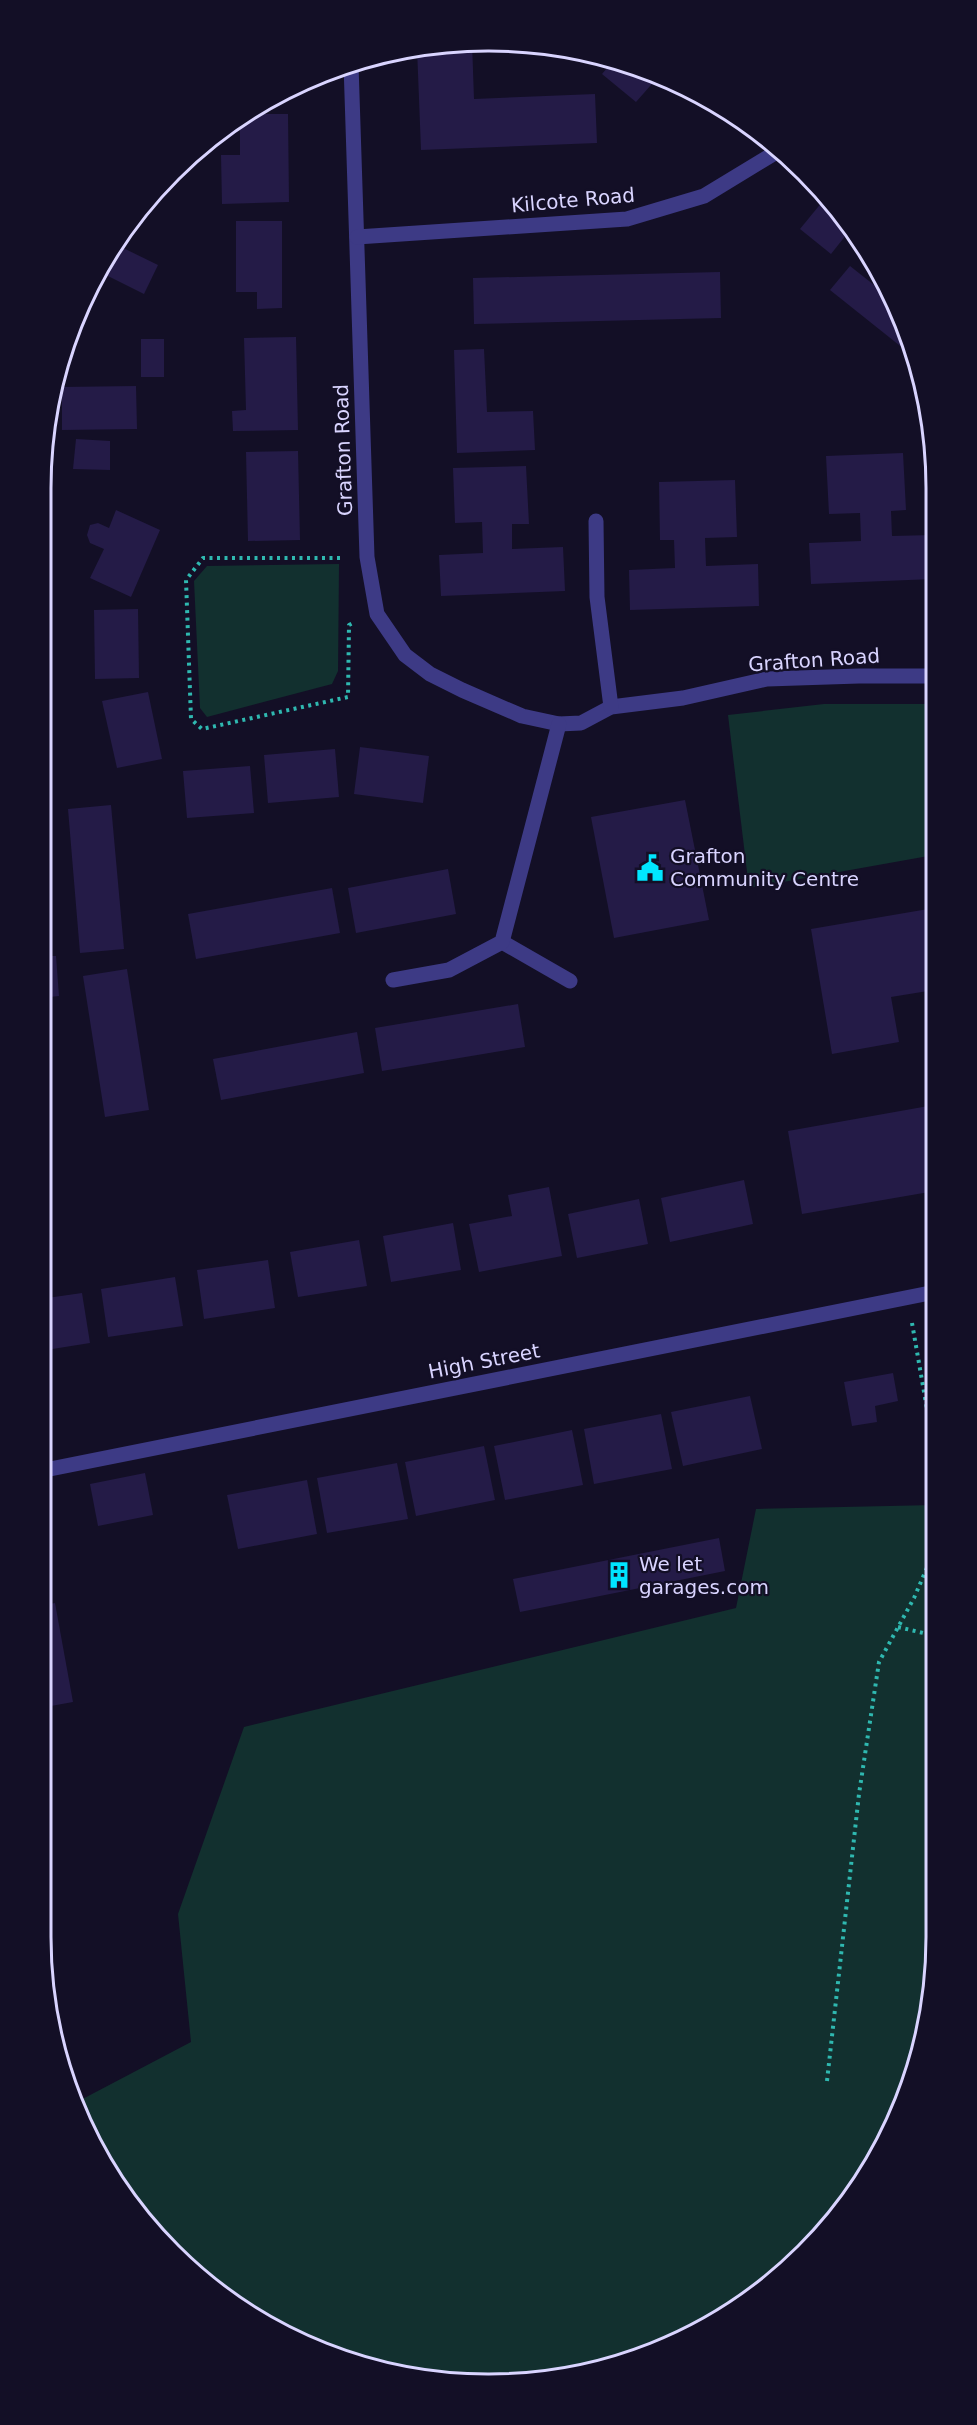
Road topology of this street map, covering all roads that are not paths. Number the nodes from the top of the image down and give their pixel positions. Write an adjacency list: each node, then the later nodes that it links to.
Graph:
1 (351, 73): 3 (street, Grafton Road)
2 (771, 155): 3 (street, Kilcote Road)
3 (357, 237): 7 (street, Grafton Road)
4 (596, 521): 6 (street)
5 (926, 676): 6 (street, Grafton Road)
6 (611, 707): 7 (street, Grafton Road)
7 (560, 724): 8 (street)
8 (502, 942): 9 (street); 10 (street)
9 (393, 980)
10 (570, 981)
11 (926, 1294): 12 (street, High Street)
12 (51, 1469)

